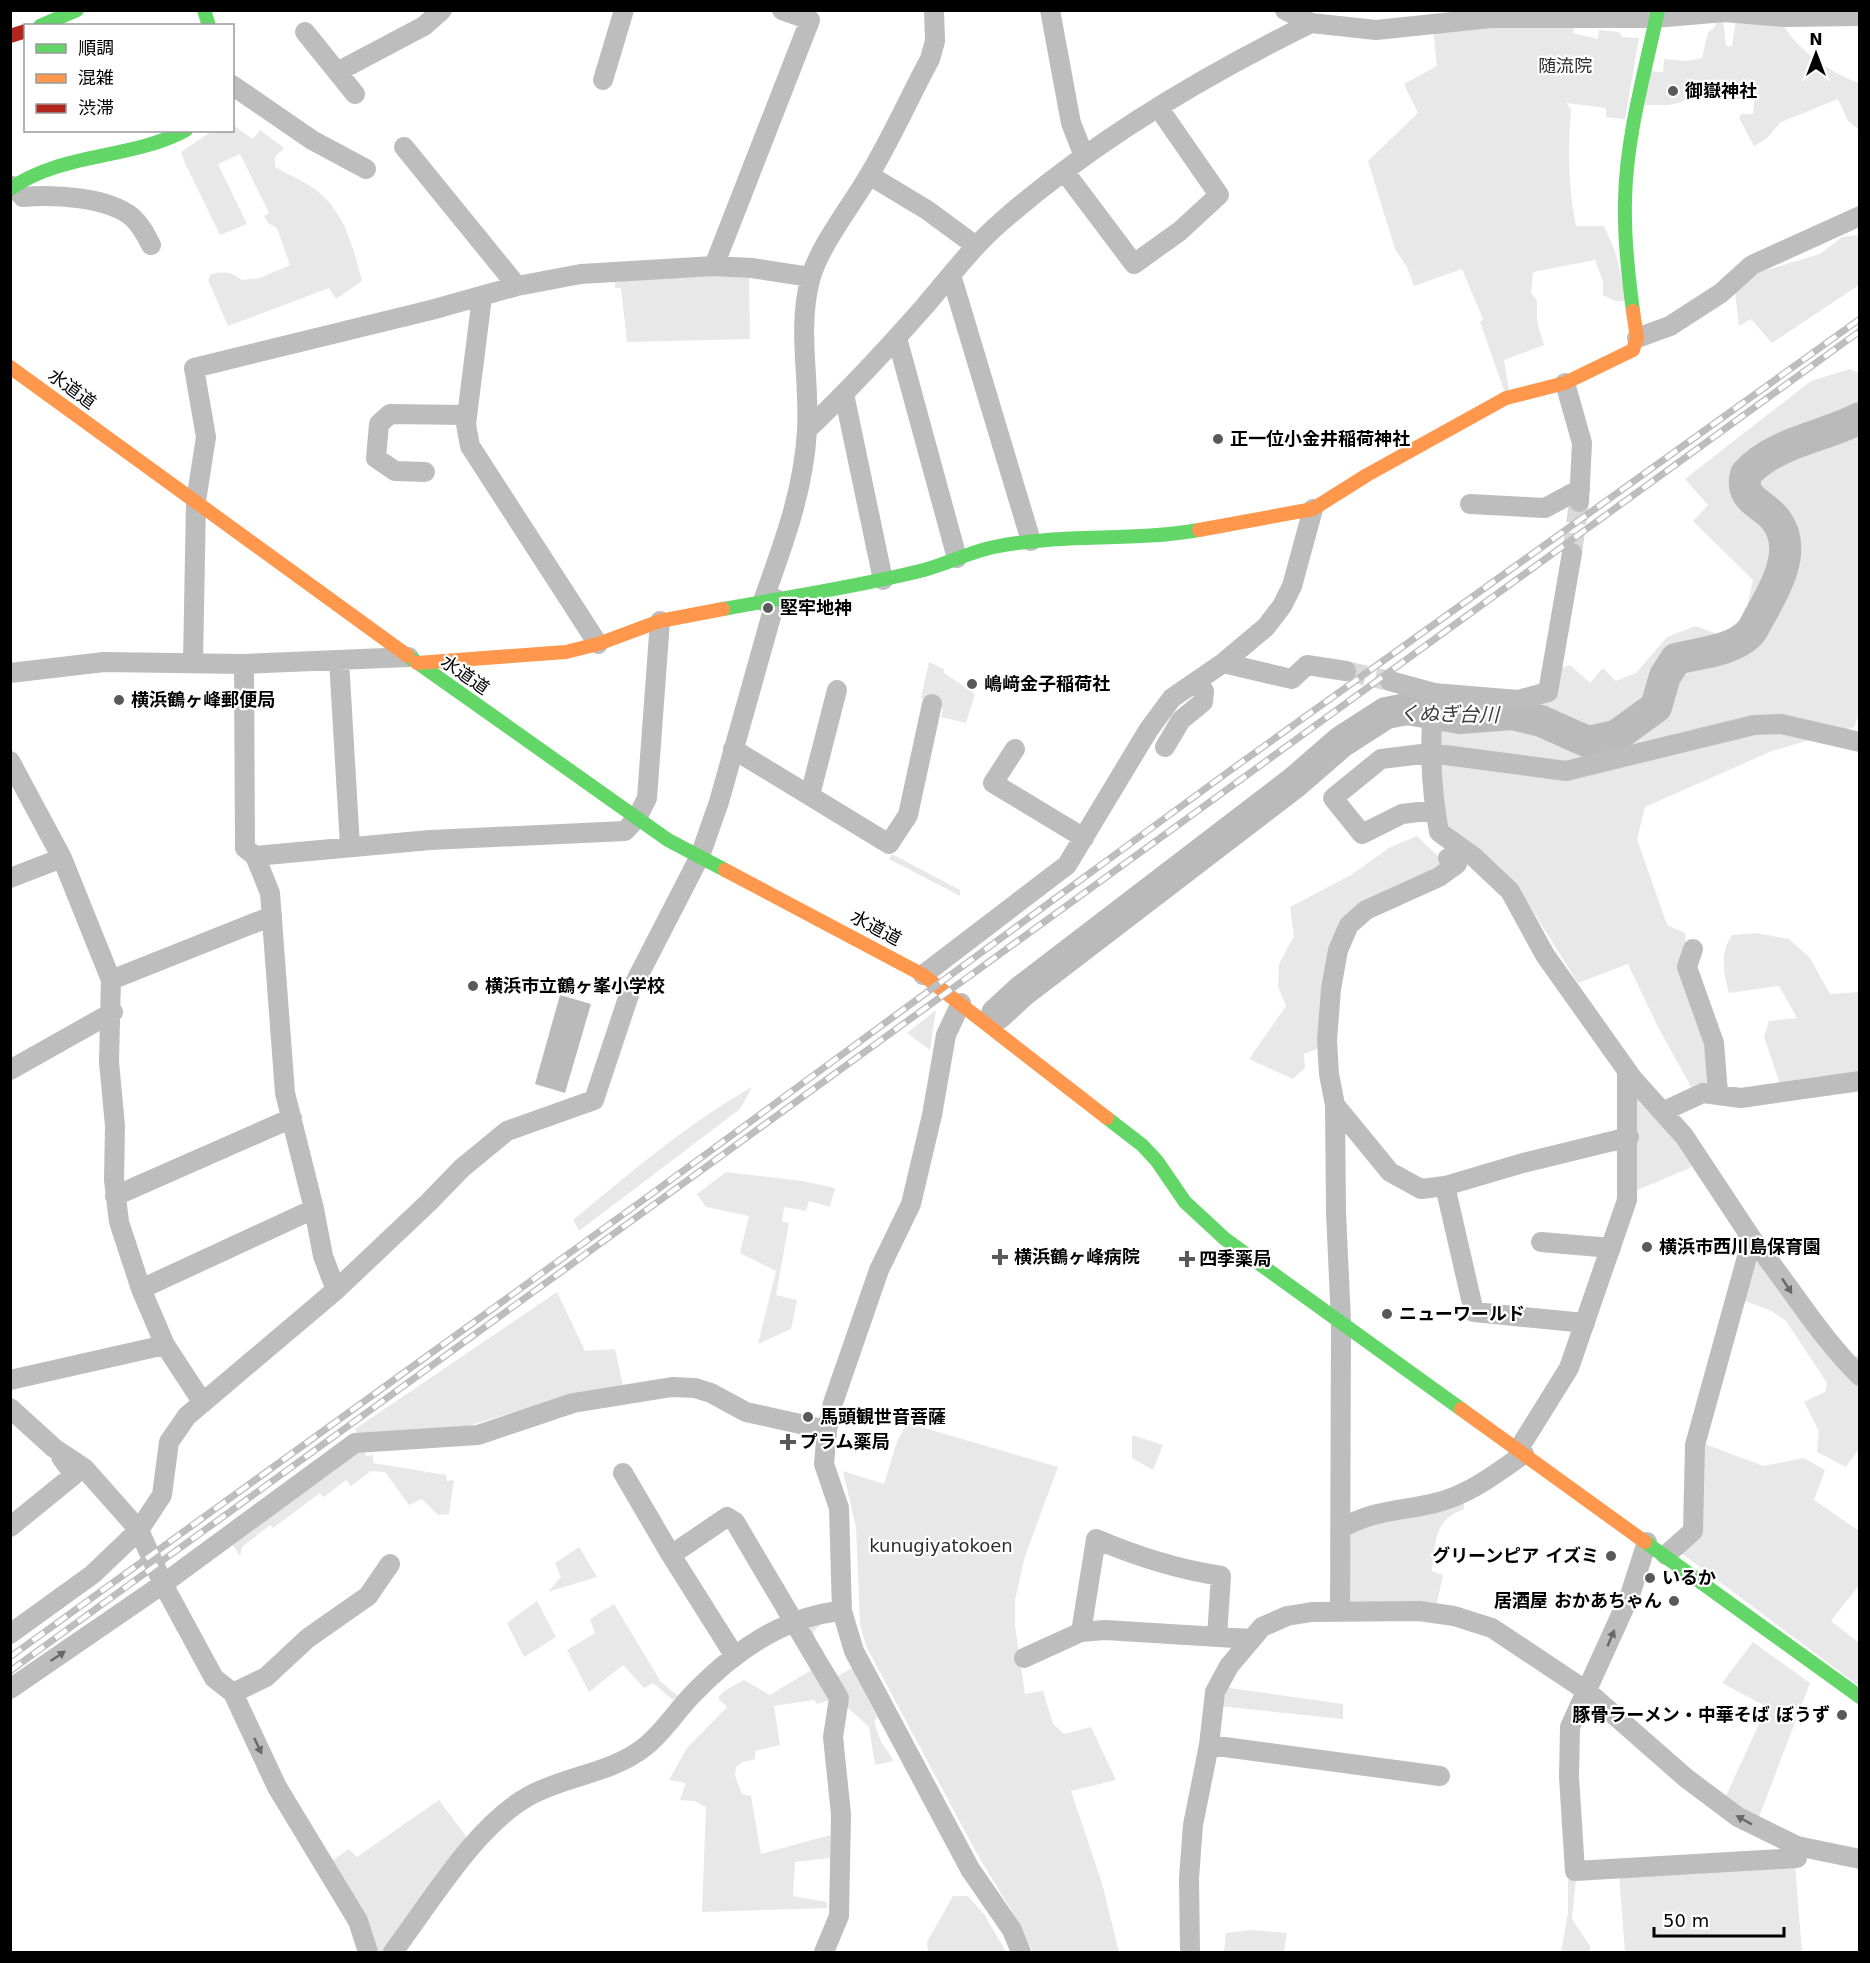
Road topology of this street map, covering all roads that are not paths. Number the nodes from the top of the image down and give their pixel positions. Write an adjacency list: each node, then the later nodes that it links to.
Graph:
1 (77, 10): 11 (street)
2 (442, 10): 13 (street)
3 (624, 10): 14 (street)
4 (782, 10): 28 (street)
5 (934, 10): 23 (street)
6 (1050, 10): 20 (street)
7 (1285, 10): 10 (street)
8 (1657, 14): 9 (street); 10 (street); 34 (street)
9 (1860, 16)
10 (1311, 23): 17 (street)
11 (45, 24)
12 (305, 32): 13 (street)
13 (337, 72): 16 (street)
14 (603, 80)
15 (234, 86): 21 (street)
16 (355, 94)
17 (1158, 107): 20 (street); 22 (street)
18 (182, 132): 24 (street)
19 (404, 147): 31 (street)
20 (1084, 156): 22 (street)
21 (366, 169)
22 (1064, 171): 27 (street)
23 (870, 175): 27 (street); 30 (street)
24 (12, 187): 26 (street)
25 (1860, 216): 34 (street)
26 (151, 245)
27 (976, 246): 29 (street)
28 (714, 266): 30 (street); 31 (street)
29 (951, 275): 33 (street); 44 (street)
30 (810, 277): 39 (street)
31 (518, 285): 32 (street)
32 (482, 297): 38 (street); 41 (street)
33 (897, 338): 37 (street); 46 (street)
34 (1637, 338): 36 (street)
35 (10, 367): 41 (street, 水道道)
36 (1565, 383): 42 (street); 43 (street)
37 (844, 394): 39 (street); 47 (street)
38 (467, 415): 40 (street); 50 (street)
39 (808, 429): 48 (street)
40 (425, 472)
41 (196, 501): 52 (street, 水道道); 53 (street)
42 (1470, 504)
43 (1313, 509): 44 (street); 54 (street)
44 (1031, 541): 46 (street)
45 (1572, 553): 62 (street)
46 (957, 558): 47 (street)
47 (883, 580): 48 (street)
48 (770, 600): 49 (street); 65 (street)
49 (660, 621): 50 (street); 71 (street)
50 (598, 644): 52 (street)
51 (339, 660): 52 (street); 55 (street); 74 (street)
52 (413, 660): 71 (street, 水道道)
53 (193, 663): 55 (street); 57 (street)
54 (1223, 663): 56 (street); 58 (street)
55 (244, 664): 75 (street)
56 (1346, 671)
57 (10, 673)
58 (1197, 681): 64 (street); 72 (street)
59 (1390, 681): 62 (street)
60 (837, 690): 69 (street)
61 (932, 704): 69 (street)
62 (1433, 707): 67 (street)
63 (1860, 742): 67 (street)
64 (1166, 747)
65 (733, 749): 69 (street); 76 (street)
66 (1015, 749): 72 (street)
67 (1430, 753): 70 (street); 70 (street)
68 (10, 761): 77 (street)
69 (810, 795)
70 (1435, 810): 73 (street)
71 (637, 818): 74 (street); 76 (street, 水道道)
72 (1084, 838): 81 (street)
73 (1440, 845): 86 (street); 89 (street)
74 (350, 846): 75 (street)
75 (255, 856): 79 (street)
76 (700, 856): 81 (street, 水道道); 100 (street)
77 (62, 858): 78 (street); 82 (street)
78 (10, 878)
79 (272, 916): 82 (street); 91 (street)
80 (1693, 949): 88 (street)
81 (923, 975): 83 (street, 水道道)
82 (111, 980): 84 (street)
83 (961, 1003): 101 (street, 水道道); 108 (street)
84 (112, 1012): 85 (street); 94 (street)
85 (10, 1070)
86 (1627, 1071): 90 (street); 92 (street)
87 (1860, 1081): 88 (street)
88 (1718, 1093): 90 (street)
89 (1335, 1105): 93 (street); 101 (street)
90 (1662, 1112): 96 (street)
91 (292, 1118): 94 (street); 95 (street)
92 (1629, 1137): 93 (street); 98 (street)
93 (1445, 1186): 102 (street)
94 (115, 1196): 99 (street)
95 (314, 1209): 99 (street); 100 (street)
96 (1752, 1239): 104 (street, one-way to 104); 117 (street)
97 (1541, 1242): 98 (street)
98 (1611, 1248): 102 (street)
99 (141, 1289): 103 (street)
100 (336, 1290): 106 (street)
101 (1341, 1322): 110 (street, 水道道); 113 (street)
102 (1585, 1323): 110 (street)
103 (165, 1345): 105 (street); 106 (street)
104 (1860, 1376)
105 (10, 1380)
106 (203, 1403): 114 (street)
107 (10, 1408): 109 (street)
108 (827, 1430): 119 (street); 121 (street)
109 (54, 1448): 112 (street); 114 (street)
110 (1521, 1452): 113 (street); 115 (street, 水道道)
111 (623, 1473): 116 (street)
112 (10, 1527)
113 (1341, 1528): 120 (street)
114 (139, 1530): 119 (street); 124 (street)
115 (1647, 1542): 117 (street, 水道道); 130 (street, one-way to 115)
116 (671, 1555): 122 (street); 127 (street)
117 (1666, 1555): 132 (street, 水道道)
118 (390, 1564): 131 (street)
119 (163, 1584): 129 (street, one-way to 119); 131 (street)
120 (1340, 1610): 126 (street); 130 (street)
121 (842, 1611): 122 (street); 140 (street)
122 (795, 1621): 127 (street); 139 (street)
123 (1080, 1632): 125 (street); 125 (street); 128 (street)
124 (10, 1634)
125 (1217, 1637): 126 (street)
126 (1251, 1639): 133 (street)
127 (734, 1655): 138 (street)
128 (1024, 1658)
129 (10, 1689)
130 (1587, 1692): 135 (street, one-way to 130); 135 (street)
131 (233, 1693): 137 (street, one-way to 137)
132 (1860, 1697)
133 (1209, 1745): 134 (street); 141 (street)
134 (1440, 1776)
135 (1797, 1846): 136 (street)
136 (1860, 1859)
137 (368, 1953)
138 (393, 1953)
139 (824, 1953)
140 (1021, 1953)
141 (1190, 1953)

